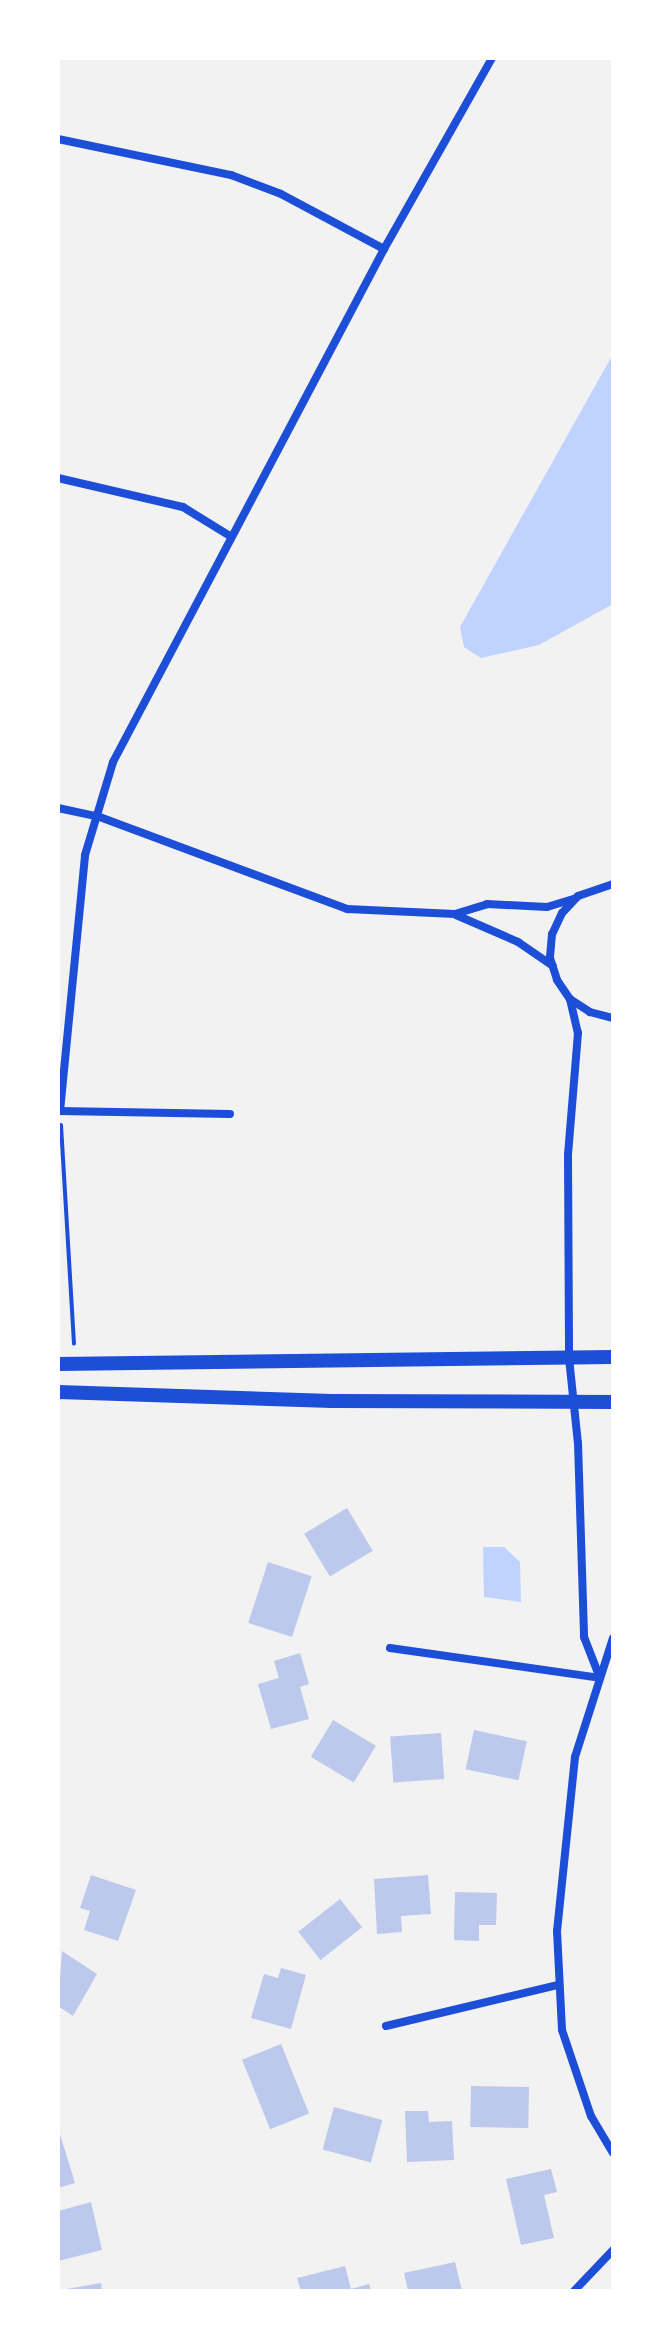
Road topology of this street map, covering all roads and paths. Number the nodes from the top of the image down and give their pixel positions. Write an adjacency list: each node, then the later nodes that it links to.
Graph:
1 (492, 58): 3 (street)
2 (58, 139): 3 (street)
3 (384, 249): 5 (street)
4 (58, 478): 5 (street)
5 (230, 536): 7 (street)
6 (58, 808): 7 (street)
7 (97, 816): 10 (street); 14 (street)
8 (613, 884): 9 (street)
9 (576, 898): 10 (street); 11 (street)
10 (455, 914): 11 (street)
11 (553, 966): 12 (street)
12 (570, 999): 13 (street); 17 (street)
13 (613, 1018)
14 (59, 1111): 15 (street); 19 (path)
15 (230, 1114)
16 (613, 1357): 17 (street)
17 (569, 1358): 19 (street); 21 (street)
18 (58, 1364): 19 (street)
19 (75, 1365)
20 (58, 1392): 21 (street)
21 (571, 1401): 22 (street); 25 (street)
22 (613, 1402)
23 (613, 1638): 25 (street)
24 (390, 1648): 25 (street)
25 (600, 1678): 26 (street)
26 (558, 1985): 27 (street); 28 (street)
27 (386, 2026)
28 (613, 2153)
29 (613, 2250): 30 (street)
30 (574, 2291)

